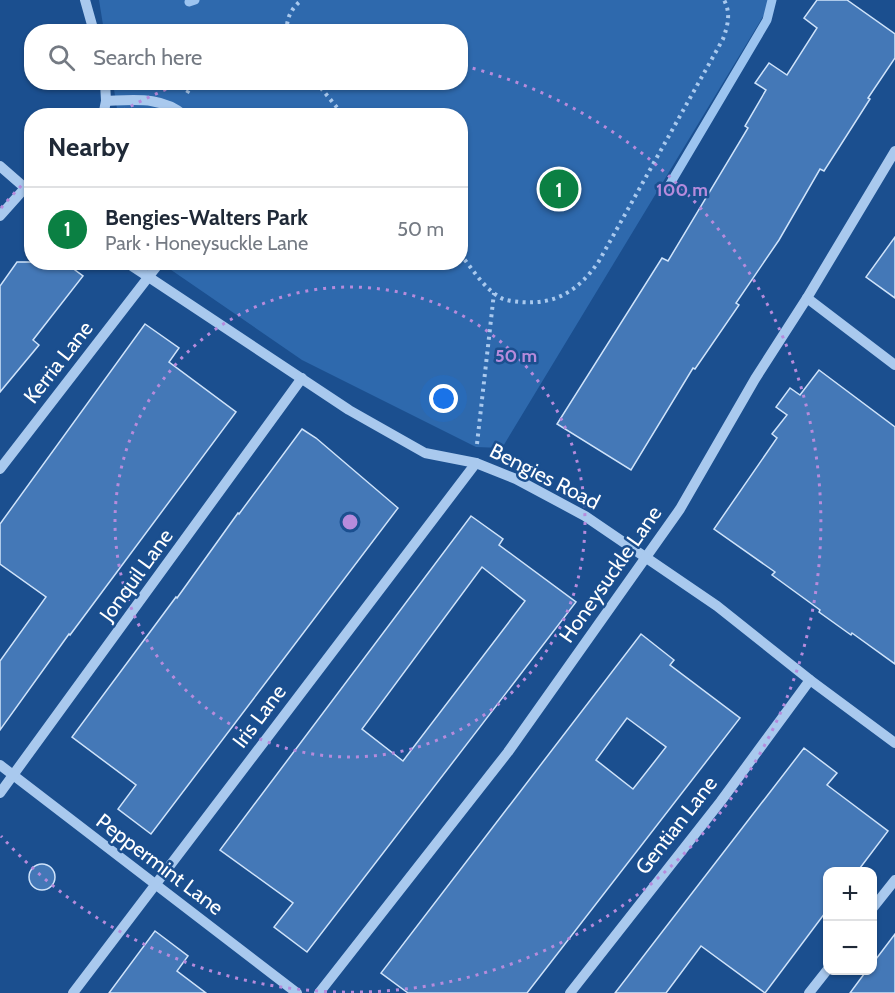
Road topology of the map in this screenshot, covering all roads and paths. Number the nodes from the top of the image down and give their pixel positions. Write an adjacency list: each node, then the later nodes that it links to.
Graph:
1 (85, 0): 4 (street)
2 (302, 0): 5 (path)
3 (724, 0): 21 (path)
4 (92, 24)
5 (286, 24)
6 (105, 90): 8 (street)
7 (323, 90): 11 (path)
8 (106, 101): 9 (street); 10 (street)
9 (105, 108)
10 (175, 108)
11 (337, 108)
12 (895, 151): 22 (street, Honeysuckle Lane)
13 (0, 166): 14 (street)
14 (24, 187)
15 (24, 195): 16 (street)
16 (0, 216)
17 (468, 263): 21 (path)
18 (137, 270): 20 (street, Bengies Road)
19 (154, 270): 20 (street, Kerria Lane)
20 (148, 278): 24 (street, Bengies Road); 26 (street, Kerria Lane)
21 (494, 293): 25 (path)
22 (807, 298): 23 (street); 27 (street, Honeysuckle Lane)
23 (895, 364)
24 (302, 378): 25 (street, Bengies Road); 31 (street, Jonquil Lane)
25 (476, 463): 27 (street, Bengies Road); 34 (street, Iris Lane)
26 (0, 469)
27 (646, 557): 28 (street, Bengies Road); 39 (street, Honeysuckle Lane)
28 (810, 680): 29 (street, Bengies Road); 40 (street, Gentian Lane)
29 (895, 743)
30 (0, 765): 31 (street, Peppermint Lane)
31 (14, 776): 32 (street, Jonquil Lane); 34 (street, Peppermint Lane)
32 (0, 793)
33 (895, 880): 35 (street)
34 (155, 884): 37 (street, Iris Lane); 38 (street, Peppermint Lane)
35 (877, 904)
36 (823, 975): 41 (street)
37 (73, 993)
38 (297, 993)
39 (319, 993)
40 (570, 993)
41 (809, 993)

